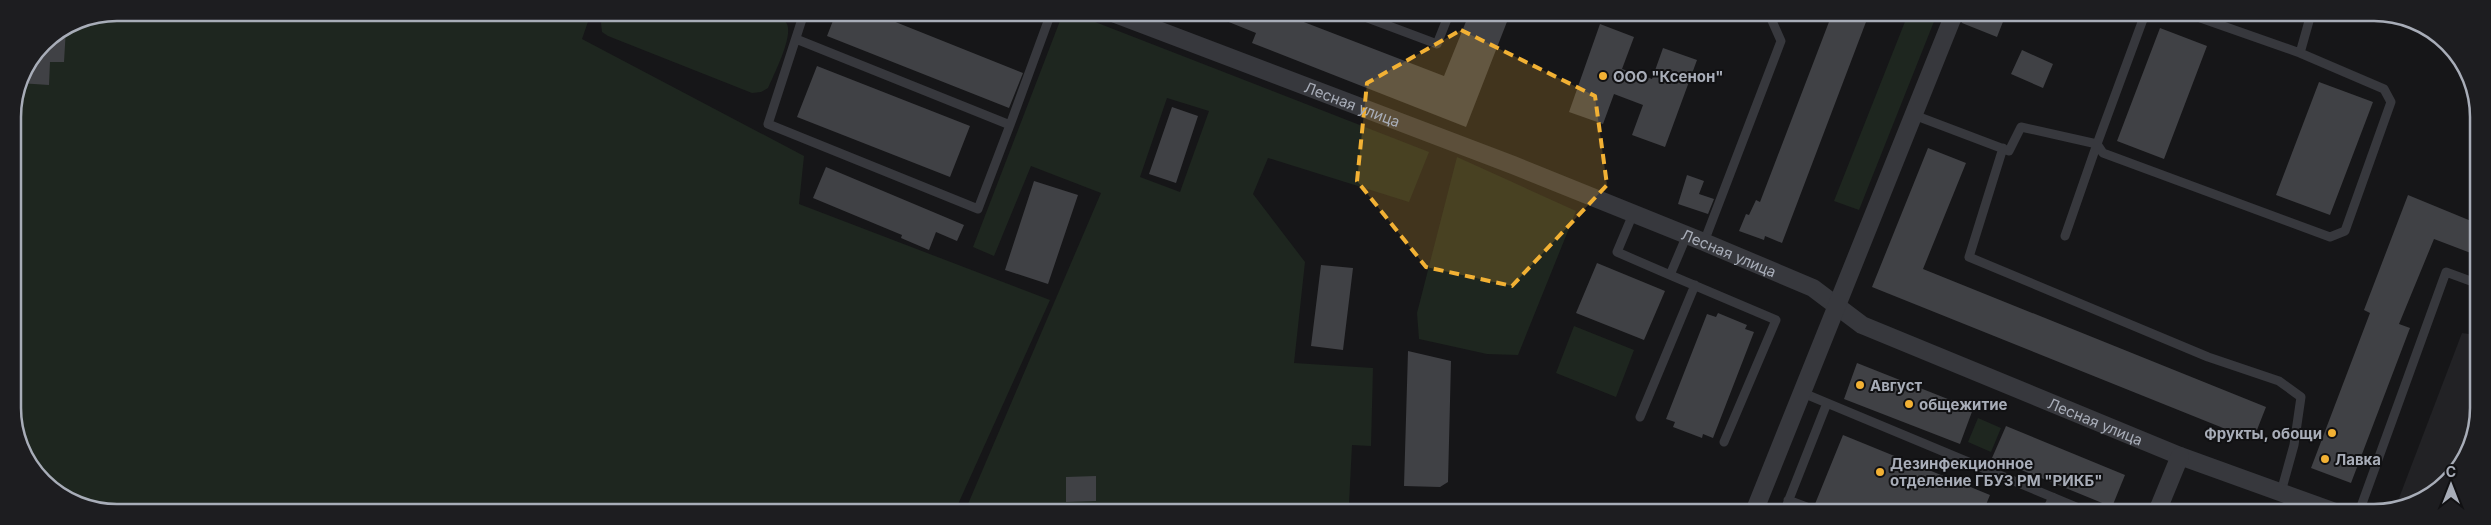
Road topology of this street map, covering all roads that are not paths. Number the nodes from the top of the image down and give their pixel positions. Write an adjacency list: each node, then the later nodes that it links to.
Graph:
1 (802, 21): 11 (lane)
2 (1048, 21): 14 (lane)
3 (1134, 21): 17 (street, Лесная улица)
4 (1376, 21): 5 (lane)
5 (1446, 21)
6 (1772, 21): 20 (lane)
7 (1951, 21): 13 (street)
8 (2142, 21): 15 (lane)
9 (2208, 21): 12 (lane)
10 (2310, 21): 12 (lane)
11 (796, 39): 14 (lane); 14 (lane)
12 (2300, 54): 15 (lane)
13 (1914, 114): 16 (lane); 24 (street)
14 (1010, 125)
15 (2097, 144): 16 (lane); 19 (lane)
16 (2006, 149): 30 (lane)
17 (1633, 214): 18 (street, Лесная улица); 21 (lane)
18 (1688, 235): 20 (street, Лесная улица); 21 (lane)
19 (2066, 236)
20 (1704, 242): 24 (street, Лесная улица)
21 (1670, 275): 23 (lane)
22 (2470, 281): 40 (lane)
23 (1695, 285): 27 (lane); 28 (lane)
24 (1837, 308): 25 (street); 29 (street, Лесная улица)
25 (1803, 393): 26 (lane); 33 (street)
26 (1827, 403): 31 (lane); 32 (lane)
27 (1640, 417)
28 (1724, 442)
29 (2180, 456): 30 (street, Лесная улица); 38 (street)
30 (2281, 492): 39 (street, Лесная улица)
31 (2053, 497): 36 (lane); 37 (lane)
32 (1788, 500): 34 (lane); 35 (lane)
33 (1757, 504)
34 (1787, 504)
35 (1799, 504)
36 (2050, 504)
37 (2069, 504)
38 (2160, 504)
39 (2313, 504)
40 (2362, 504)

